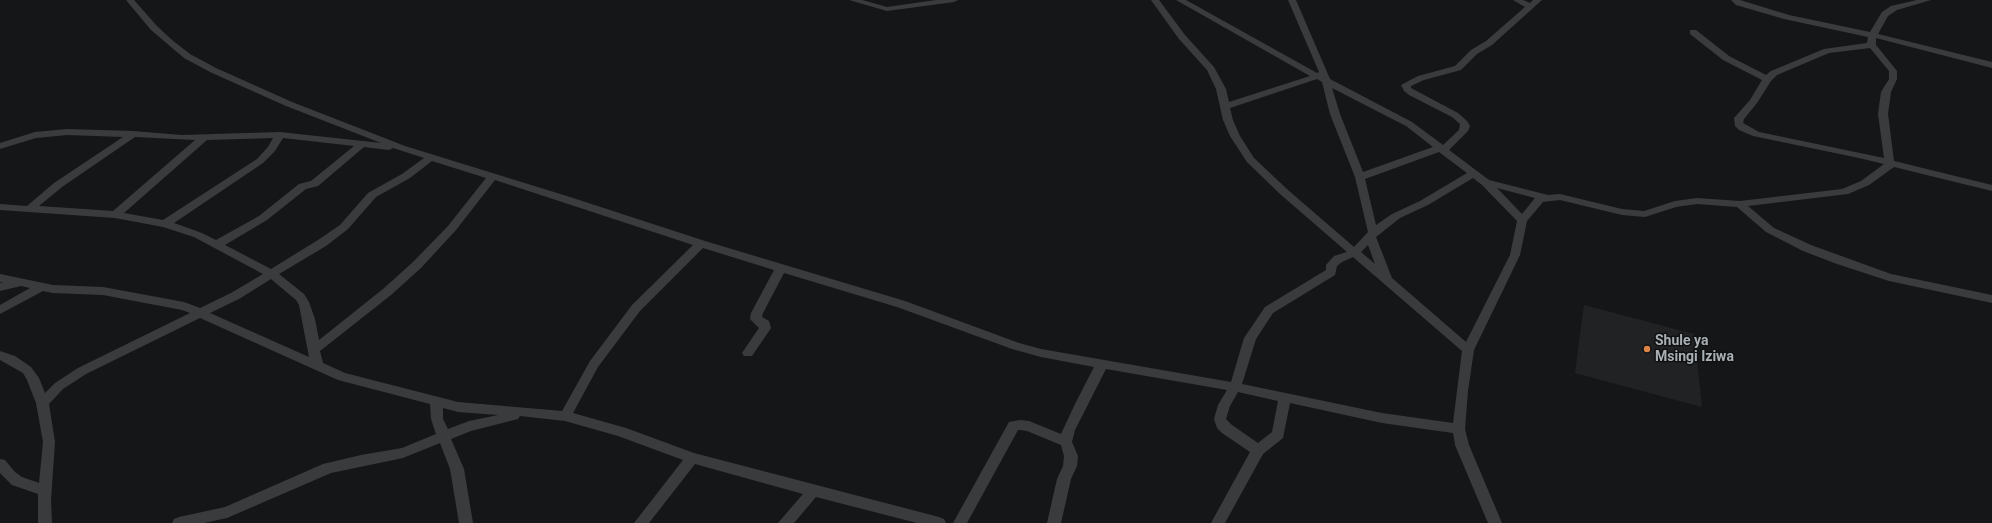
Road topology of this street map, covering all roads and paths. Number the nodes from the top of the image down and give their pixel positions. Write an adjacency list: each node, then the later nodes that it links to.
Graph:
1 (130, 0): 25 (street)
2 (853, 0): 3 (street)
3 (954, 0)
4 (1154, 0): 19 (street)
5 (1180, 0): 17 (street)
6 (1292, 0): 17 (street)
7 (1517, 0): 12 (street)
8 (1538, 0): 12 (street)
9 (1735, 0): 14 (street)
10 (1927, 0): 11 (street)
11 (1907, 1): 14 (street)
12 (1531, 7): 26 (street)
13 (1692, 32): 18 (street)
14 (1873, 35): 15 (street); 16 (street)
15 (1872, 45): 18 (street); 28 (street)
16 (1992, 65)
17 (1322, 76): 19 (street); 26 (street); 31 (street)
18 (1767, 79): 28 (street)
19 (1226, 106): 44 (street)
20 (133, 134): 22 (street); 24 (street); 37 (street)
21 (280, 134): 22 (street); 23 (street); 40 (street)
22 (205, 137): 38 (street)
23 (362, 144): 25 (street); 43 (street)
24 (0, 146)
25 (402, 148): 27 (street)
26 (1443, 149): 29 (street); 31 (street)
27 (430, 157): 30 (street); 46 (street)
28 (1891, 163): 33 (street); 35 (street)
29 (1474, 173): 32 (street); 41 (street)
30 (492, 177): 42 (street); 55 (street)
31 (1360, 178): 41 (street)
32 (1486, 182): 34 (street); 39 (street)
33 (1992, 188)
34 (1544, 197): 35 (street); 39 (street)
35 (1740, 204): 52 (street)
36 (0, 208): 37 (street)
37 (28, 210): 38 (street)
38 (115, 215): 40 (street)
39 (1522, 220): 56 (street)
40 (165, 224): 43 (street)
41 (1372, 234): 44 (street); 48 (street)
42 (701, 244): 45 (street); 66 (street)
43 (216, 245): 46 (street)
44 (1354, 252): 48 (street); 61 (street)
45 (782, 267): 57 (street); 59 (street)
46 (272, 274): 54 (street); 55 (street)
47 (0, 278): 49 (street)
48 (1387, 281): 56 (street)
49 (22, 282): 50 (street); 51 (street)
50 (43, 286): 53 (street); 54 (street)
51 (0, 287)
52 (1992, 298)
53 (0, 310)
54 (202, 313): 60 (street); 64 (street)
55 (314, 350): 60 (street)
56 (1468, 350): 67 (street)
57 (748, 353)
58 (0, 355): 64 (street)
59 (1102, 364): 61 (street); 69 (street)
60 (316, 366): 63 (street)
61 (1235, 387): 62 (street); 70 (street)
62 (1285, 398): 67 (street); 70 (street)
63 (436, 402): 65 (street); 68 (street)
64 (42, 403): 74 (street)
65 (532, 412): 66 (street); 68 (street)
66 (565, 416): 71 (street)
67 (1459, 429): 84 (street)
68 (446, 437): 76 (street); 77 (street)
69 (1066, 442): 81 (street); 82 (street)
70 (1258, 450): 83 (street)
71 (692, 458): 73 (street); 78 (street)
72 (0, 464): 74 (street)
73 (814, 490): 79 (street); 80 (street)
74 (45, 491): 75 (street)
75 (45, 523)
76 (179, 523)
77 (466, 523)
78 (641, 523)
79 (785, 523)
80 (939, 523)
81 (960, 523)
82 (1054, 523)
83 (1218, 523)
84 (1495, 523)

